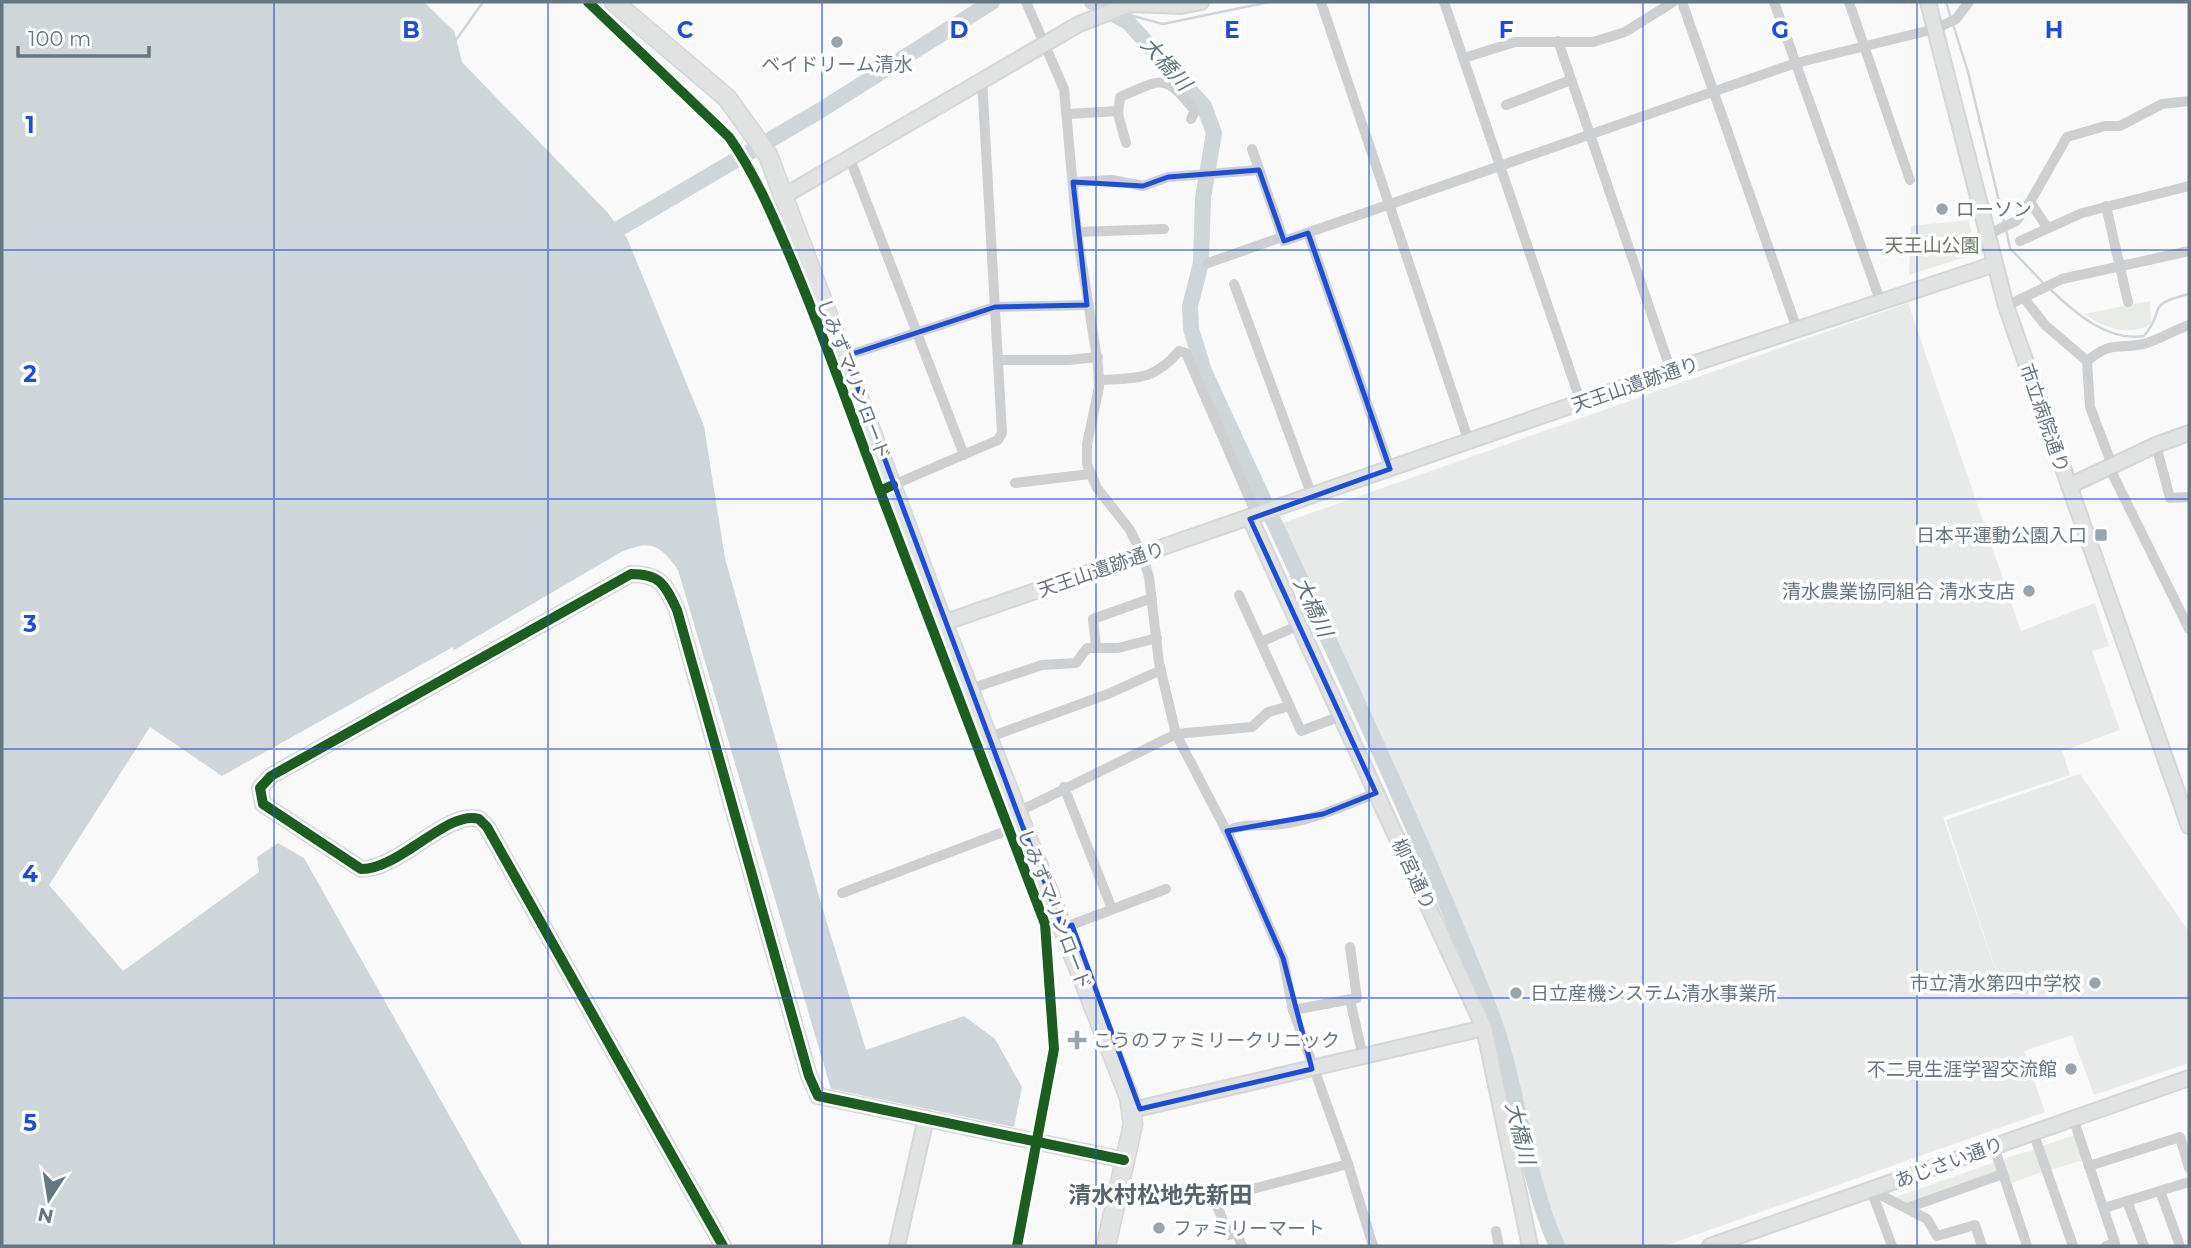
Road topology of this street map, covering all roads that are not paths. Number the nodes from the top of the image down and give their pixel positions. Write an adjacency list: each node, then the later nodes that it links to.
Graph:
1 (614, 2): 28 (highway, しみずマリンロード)
2 (627, 2): 28 (highway, しみずマリンロード)
3 (1027, 2): 16 (street)
4 (1201, 2): 13 (street)
5 (1321, 2): 40 (street)
6 (1444, 2): 18 (street)
7 (1673, 2): 15 (street)
8 (1682, 2): 22 (street)
9 (1774, 2): 19 (street)
10 (1849, 2): 17 (street)
11 (1928, 2): 14 (street, 市立病院通り)
12 (1969, 2): 14 (street)
13 (1126, 4): 16 (street)
14 (1935, 29): 17 (street); 46 (street, 市立病院通り)
15 (1558, 41): 18 (street); 21 (street)
16 (1042, 43): 20 (street); 26 (street)
17 (1863, 45): 19 (street); 35 (street)
18 (1464, 58): 33 (street)
19 (1796, 63): 22 (street); 55 (street)
20 (982, 79): 32 (street); 59 (street)
21 (1571, 80): 24 (street); 29 (street)
22 (1716, 90): 29 (street); 61 (street)
23 (2189, 102): 39 (street)
24 (1506, 106)
25 (1118, 111): 26 (street); 27 (street); 30 (street)
26 (1068, 114): 36 (street)
27 (1191, 119)
28 (757, 129): 38 (highway, しみずマリンロード)
29 (1588, 134): 33 (street); 67 (street)
30 (1126, 143)
31 (1252, 149): 34 (street)
32 (850, 159): 38 (street); 62 (street)
33 (1500, 165): 40 (street); 69 (street)
34 (1259, 170): 36 (street); 47 (street)
35 (1910, 180)
36 (1073, 182): 44 (street)
37 (2189, 186): 41 (street)
38 (788, 194): 63 (highway, しみずマリンロード)
39 (2031, 202): 42 (street); 46 (street)
40 (1390, 204): 45 (street); 71 (street)
41 (2106, 206): 42 (street); 52 (street)
42 (2048, 227): 48 (street)
43 (1164, 229): 44 (street)
44 (1077, 232): 57 (street)
45 (1308, 233): 47 (street); 75 (street)
46 (1989, 234): 51 (street, 市立病院通り)
47 (1282, 237): 50 (street)
48 (2020, 240)
49 (2189, 251): 52 (street)
50 (1208, 263)
51 (1995, 264): 55 (street, 天王山遺跡通り); 58 (street, 市立病院通り)
52 (2119, 267): 54 (street); 56 (street)
53 (1234, 284): 80 (street)
54 (2024, 298): 58 (street); 66 (street)
55 (1880, 300): 61 (street, 天王山遺跡通り)
56 (2128, 302)
57 (1087, 305): 59 (street); 64 (street)
58 (2006, 306): 79 (street, 市立病院通り)
59 (995, 307): 62 (street); 65 (street)
60 (2189, 325): 66 (street)
61 (1797, 329): 67 (street, 天王山遺跡通り)
62 (917, 332): 63 (street); 73 (street)
63 (850, 355): 77 (highway, しみずマリンロード)
64 (1098, 357): 65 (street); 68 (street)
65 (999, 360): 73 (street)
66 (2087, 361): 74 (street)
67 (1671, 371): 69 (street, 天王山遺跡通り)
68 (1099, 380): 76 (street); 82 (street)
69 (1581, 403): 71 (street, 天王山遺跡通り)
70 (2189, 433): 72 (street)
71 (1469, 442): 75 (street, 天王山遺跡通り)
72 (2156, 445): 74 (street); 81 (street)
73 (964, 455): 77 (street)
74 (2110, 466): 79 (street); 88 (street)
75 (1390, 469): 80 (street, 天王山遺跡通り)
76 (1090, 474): 78 (street); 83 (street)
77 (898, 483): 86 (highway, しみずマリンロード)
78 (1014, 483)
79 (2069, 486): 101 (street, 市立病院通り)
80 (1312, 496): 82 (street, 天王山遺跡通り)
81 (2189, 497)
82 (1255, 516): 83 (street, 天王山遺跡通り); 87 (street, 柳宮通り)
83 (1142, 555): 85 (street); 86 (street, 天王山遺跡通り)
84 (1239, 595): 90 (street)
85 (1152, 598): 89 (street); 91 (street)
86 (949, 621): 93 (highway, しみずマリンロード); 100 (highway, しみずマリンロード)
87 (1299, 625): 90 (street); 95 (street, 柳宮通り)
88 (2189, 629)
89 (1157, 638): 91 (street); 92 (street)
90 (1261, 642): 94 (street)
91 (1096, 647): 93 (street)
92 (1161, 670): 96 (street); 97 (street)
93 (979, 686): 96 (highway, しみずマリンロード)
94 (1290, 706): 95 (street); 97 (street)
95 (1341, 716): 99 (street, 柳宮通り)
96 (998, 734): 100 (highway, しみずマリンロード)
97 (1176, 734): 98 (street); 102 (street)
98 (1064, 787): 100 (street); 105 (street)
99 (1377, 793): 102 (street); 110 (street, 柳宮通り)
100 (1024, 816): 104 (street); 106 (highway, しみずマリンロード)
101 (2189, 826)
102 (1227, 831): 109 (street)
103 (1166, 888): 105 (street)
104 (842, 893)
105 (1112, 909): 106 (street)
106 (1068, 927): 114 (highway, しみずマリンロード)
107 (1350, 947): 108 (street)
108 (1350, 1000): 109 (street); 111 (street)
109 (1293, 1010): 112 (street)
110 (1484, 1028): 111 (street); 139 (street, 柳宮通り)
111 (1363, 1057): 112 (street)
112 (1311, 1069): 114 (street); 120 (street)
113 (2189, 1078): 116 (street, あじさい通り)
114 (1136, 1110): 119 (highway, しみずマリンロード); 135 (highway, しみずマリンロード)
115 (926, 1118): 119 (street); 132 (street); 133 (street)
116 (2073, 1118): 117 (street, あじさい通り); 121 (street)
117 (2034, 1132): 118 (street, あじさい通り); 144 (street)
118 (1994, 1147): 123 (street); 125 (street, あじさい通り)
119 (1124, 1160): 134 (highway, しみずマリンロード)
120 (1348, 1164): 136 (street); 137 (street)
121 (2089, 1166): 122 (street); 129 (street)
122 (2189, 1168)
123 (2003, 1174): 128 (street); 143 (street)
124 (2189, 1182): 126 (street)
125 (1871, 1189): 128 (street); 131 (street, あじさい通り); 141 (street)
126 (2160, 1191): 127 (street); 147 (street)
127 (2127, 1201): 129 (street); 146 (street)
128 (1907, 1208): 142 (street)
129 (2104, 1208): 145 (street)
130 (1496, 1231): 138 (street)
131 (1744, 1240): 140 (street, あじさい通り)
132 (723, 1246)
133 (897, 1246)
134 (1106, 1246)
135 (1117, 1246)
136 (1242, 1246)
137 (1373, 1246)
138 (1499, 1246)
139 (1530, 1246)
140 (1710, 1246)
141 (1892, 1246)
142 (1982, 1246)
143 (2027, 1246)
144 (2073, 1246)
145 (2106, 1246)
146 (2144, 1246)
147 (2180, 1246)

